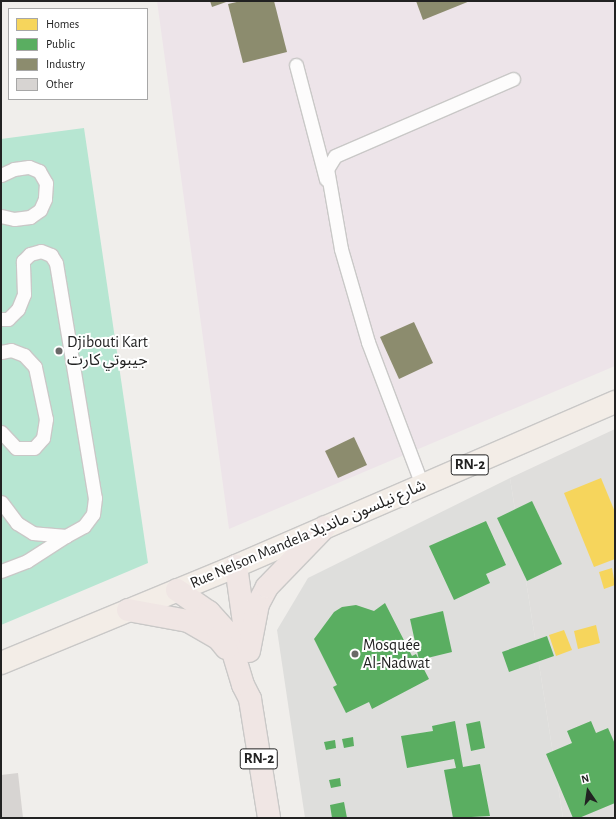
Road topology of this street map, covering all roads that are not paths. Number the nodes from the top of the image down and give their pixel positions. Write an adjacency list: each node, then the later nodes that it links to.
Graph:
1 (296, 65): 4 (lane)
2 (513, 79): 4 (lane)
3 (1, 175): 5 (lane)
4 (328, 188): 10 (lane)
5 (1, 216)
6 (1, 319): 13 (lane)
7 (1, 352): 9 (lane)
8 (615, 402): 10 (main road, Rue Nelson Mandela شارع نيلسون مانديلا / RN-2)
9 (1, 432)
10 (422, 485): 12 (main road, Rue Nelson Mandela شارع نيلسون مانديلا / RN-2)
11 (1, 502): 13 (lane)
12 (325, 526): 14 (main road, Rue Nelson Mandela شارع نيلسون مانديلا / RN-2); 18 (highway)
13 (66, 536): 15 (lane)
14 (236, 566): 16 (main road, Rue Nelson Mandela شارع نيلسون مانديلا); 18 (highway, RN-2)
15 (1, 571)
16 (177, 590): 17 (main road, Rue Nelson Mandela شارع نيلسون مانديلا); 18 (highway, RN-2)
17 (128, 610): 18 (highway); 19 (main road, Rue Nelson Mandela شارع نيلسون مانديلا)
18 (242, 656): 20 (highway, RN-2)
19 (1, 663)
20 (269, 818)

